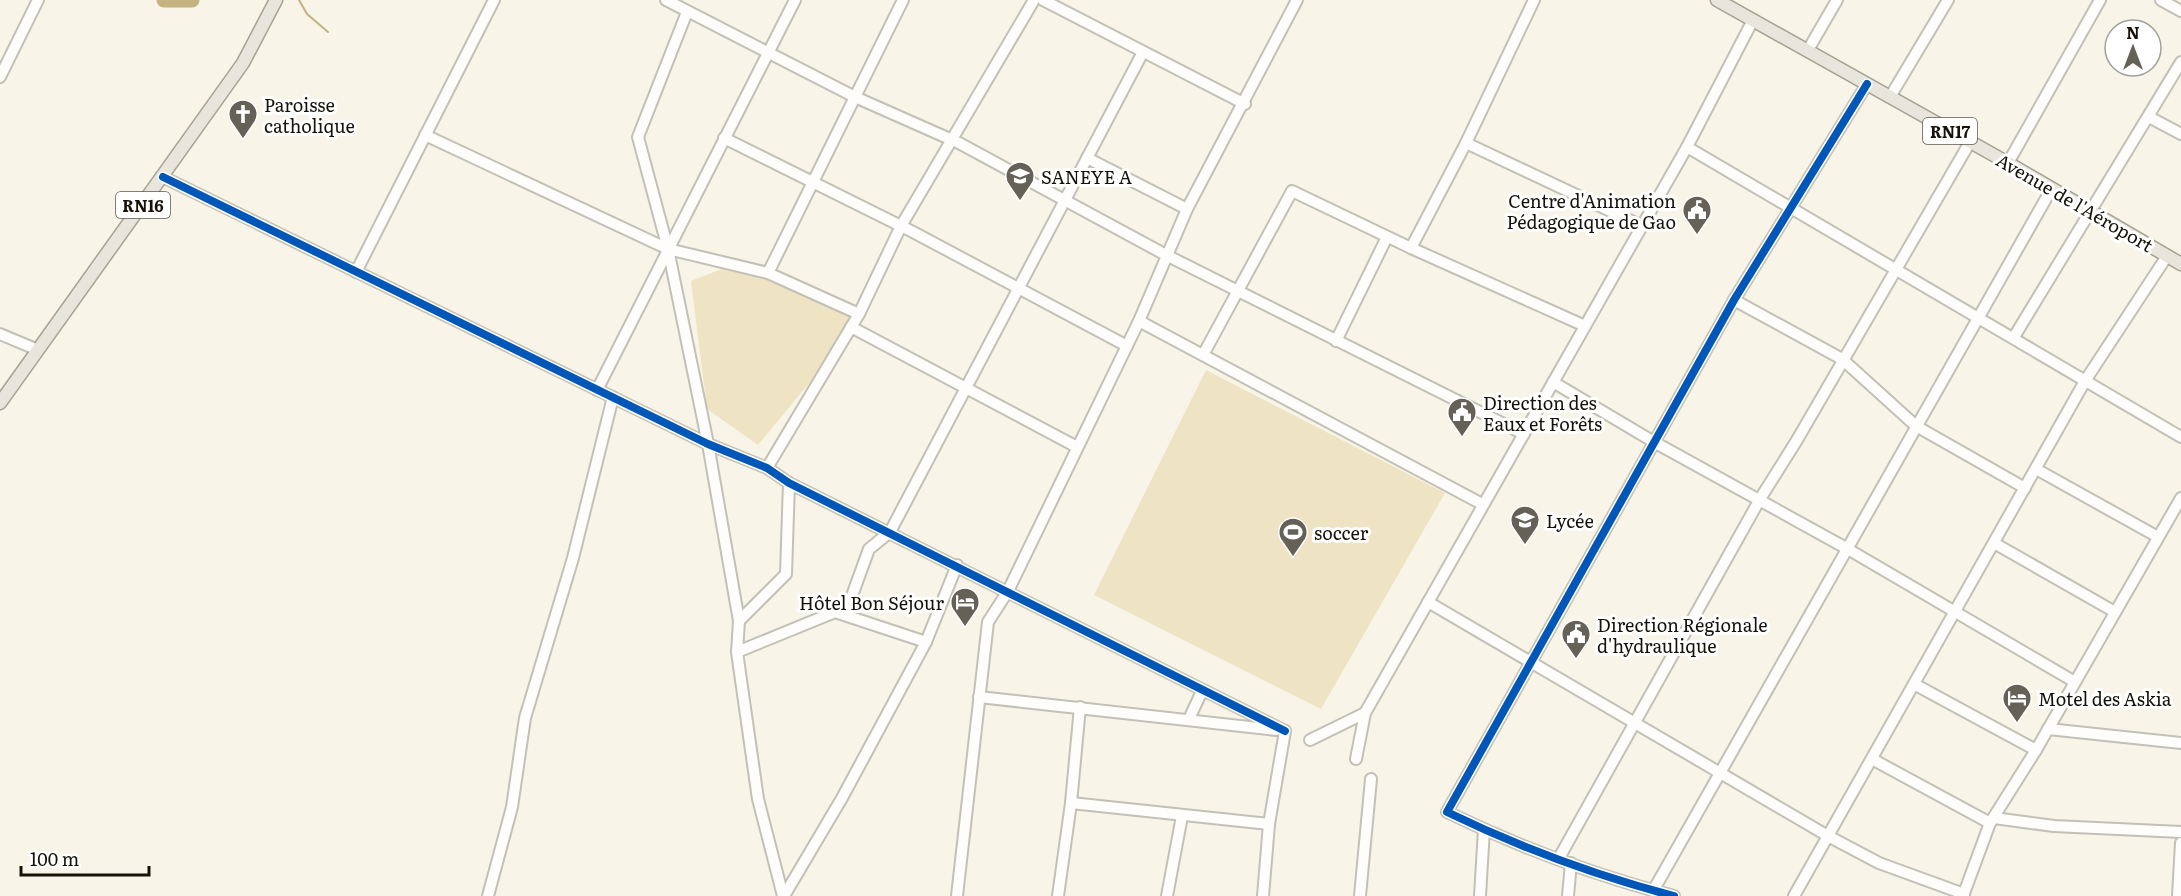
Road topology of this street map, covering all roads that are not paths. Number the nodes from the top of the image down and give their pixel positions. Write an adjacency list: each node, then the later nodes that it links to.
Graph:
1 (38, 0): 23 (street)
2 (276, 0): 38 (main road, RN16)
3 (494, 0): 30 (street)
4 (666, 0): 17 (street)
5 (795, 0): 21 (street)
6 (903, 0): 25 (street)
7 (1034, 0): 32 (street)
8 (1043, 0): 20 (street)
9 (1297, 0): 27 (street)
10 (1534, 0): 34 (street)
11 (1837, 0): 19 (street)
12 (1948, 0): 26 (street)
13 (2100, 0): 37 (street)
14 (2161, 0): 16 (street)
15 (1721, 1): 18 (main road, Avenue de l'Aéroport / RN17)
16 (2181, 11)
17 (687, 12): 21 (street); 49 (street)
18 (1753, 20): 19 (main road, Avenue de l'Aéroport / RN17); 35 (street)
19 (1808, 50): 24 (main road, Avenue de l'Aéroport / RN17)
20 (1143, 52): 27 (street); 36 (street)
21 (769, 53): 25 (street); 31 (street)
22 (2181, 62): 28 (street)
23 (0, 77)
24 (1867, 84): 26 (main road, Avenue de l'Aéroport / RN17); 43 (street)
25 (855, 97): 32 (street); 39 (street)
26 (1890, 97): 33 (main road, Avenue de l'Aéroport / RN17)
27 (1245, 104): 42 (street)
28 (2149, 117): 29 (street); 44 (street)
29 (2181, 134)
30 (425, 135): 49 (street); 54 (street)
31 (724, 138): 39 (street); 49 (street)
32 (954, 140): 41 (street); 46 (street)
33 (1970, 142): 37 (main road, Avenue de l'Aéroport / RN17); 53 (street)
34 (1466, 143): 45 (street); 48 (street)
35 (1687, 147): 43 (street); 45 (street)
36 (1087, 158): 41 (street); 42 (street)
37 (2008, 163): 40 (main road, Avenue de l'Aéroport / RN17)
38 (163, 177): 54 (street); 68 (main road, RN16)
39 (813, 183): 46 (street); 55 (street)
40 (2052, 188): 44 (main road, Avenue de l'Aéroport / RN17); 60 (street)
41 (1064, 202): 50 (street); 56 (street)
42 (1187, 209): 50 (street)
43 (1792, 209): 53 (street); 58 (street)
44 (2090, 211): 51 (main road, Avenue de l'Aéroport / RN17); 65 (street)
45 (1640, 225): 62 (street)
46 (901, 226): 56 (street); 59 (street)
47 (1387, 237): 48 (street); 57 (street); 66 (street)
48 (1410, 248): 62 (street)
49 (668, 249): 55 (street); 74 (street); 81 (street)
50 (1166, 255): 57 (street); 61 (street)
51 (2167, 256): 52 (main road, Avenue de l'Aéroport / RN17); 71 (street)
52 (2181, 264)
53 (1895, 270): 60 (street); 70 (street)
54 (356, 272): 74 (street)
55 (768, 273): 59 (street)
56 (1018, 289): 67 (street); 73 (street)
57 (1237, 291): 66 (street); 69 (street)
58 (1734, 300): 70 (street); 80 (street)
59 (859, 314): 63 (street)
60 (1978, 318): 65 (street); 77 (street)
61 (1139, 321): 67 (street); 69 (street)
62 (1585, 326): 72 (street)
63 (851, 327): 73 (street); 83 (street)
64 (0, 334): 68 (street)
65 (2013, 337): 71 (street)
66 (1336, 341): 78 (street)
67 (1127, 346): 82 (street)
68 (38, 350): 76 (main road, RN16)
69 (1203, 355): 89 (street)
70 (1842, 358): 77 (street); 88 (street)
71 (2085, 381): 79 (street); 84 (street)
72 (1553, 382): 78 (street); 80 (street)
73 (965, 389): 82 (street); 90 (street)
74 (597, 390): 75 (street)
75 (613, 397): 81 (street); 133 (street)
76 (0, 403)
77 (1916, 426): 86 (street); 93 (street)
78 (1524, 434): 89 (street)
79 (2181, 437)
80 (1654, 442): 88 (street); 103 (street)
81 (708, 444): 83 (street); 100 (street)
82 (1077, 447): 95 (street)
83 (767, 468): 85 (street)
84 (2036, 469): 86 (street); 91 (street)
85 (789, 483): 90 (street); 100 (street)
86 (2025, 488): 92 (street)
87 (2181, 498): 91 (street)
88 (1760, 499): 93 (street); 111 (street)
89 (1482, 504): 96 (street)
90 (890, 532): 94 (street); 99 (street)
91 (2158, 537): 97 (street)
92 (1994, 543): 97 (street); 98 (street)
93 (1846, 548): 98 (street); 119 (street)
94 (957, 565): 95 (street); 101 (street)
95 (1008, 591): 106 (street); 107 (street)
96 (1428, 602): 103 (street); 109 (street)
97 (2115, 612): 104 (street)
98 (1954, 613): 104 (street); 105 (street)
99 (845, 615): 101 (street); 102 (street)
100 (739, 621): 102 (street)
101 (926, 642): 134 (street)
102 (738, 652): 134 (street)
103 (1530, 663): 111 (street); 125 (street)
104 (2075, 682): 112 (street)
105 (1914, 684): 116 (street); 118 (street)
106 (1202, 691): 110 (street); 113 (street)
107 (979, 696): 108 (street); 135 (street)
108 (1080, 707): 110 (street); 121 (street)
109 (1365, 713): 114 (street); 117 (street)
110 (1189, 719): 113 (street)
111 (1635, 724): 119 (street); 129 (street)
112 (2048, 729): 115 (street); 116 (street)
113 (1285, 731): 124 (street)
114 (1310, 740)
115 (2181, 743)
116 (2036, 750): 123 (street)
117 (1356, 759)
118 (1872, 759): 123 (street); 127 (street)
119 (1719, 773): 127 (street); 131 (street)
120 (1371, 779): 139 (street)
121 (1071, 803): 122 (street); 136 (street)
122 (1182, 816): 124 (street); 137 (street)
123 (1992, 821): 126 (street); 132 (street)
124 (1269, 824): 138 (street)
125 (1484, 829): 129 (street); 140 (street)
126 (2181, 832)
127 (1828, 836): 132 (street); 143 (street)
128 (2181, 843): 144 (street)
129 (1559, 858): 130 (street)
130 (1571, 863): 131 (street); 141 (street)
131 (1653, 891): 142 (street)
132 (1963, 895)
133 (489, 896)
134 (783, 896)
135 (957, 896)
136 (1058, 896)
137 (1167, 896)
138 (1263, 896)
139 (1360, 896)
140 (1480, 896)
141 (1568, 896)
142 (1674, 896)
143 (1794, 896)
144 (2178, 896)

